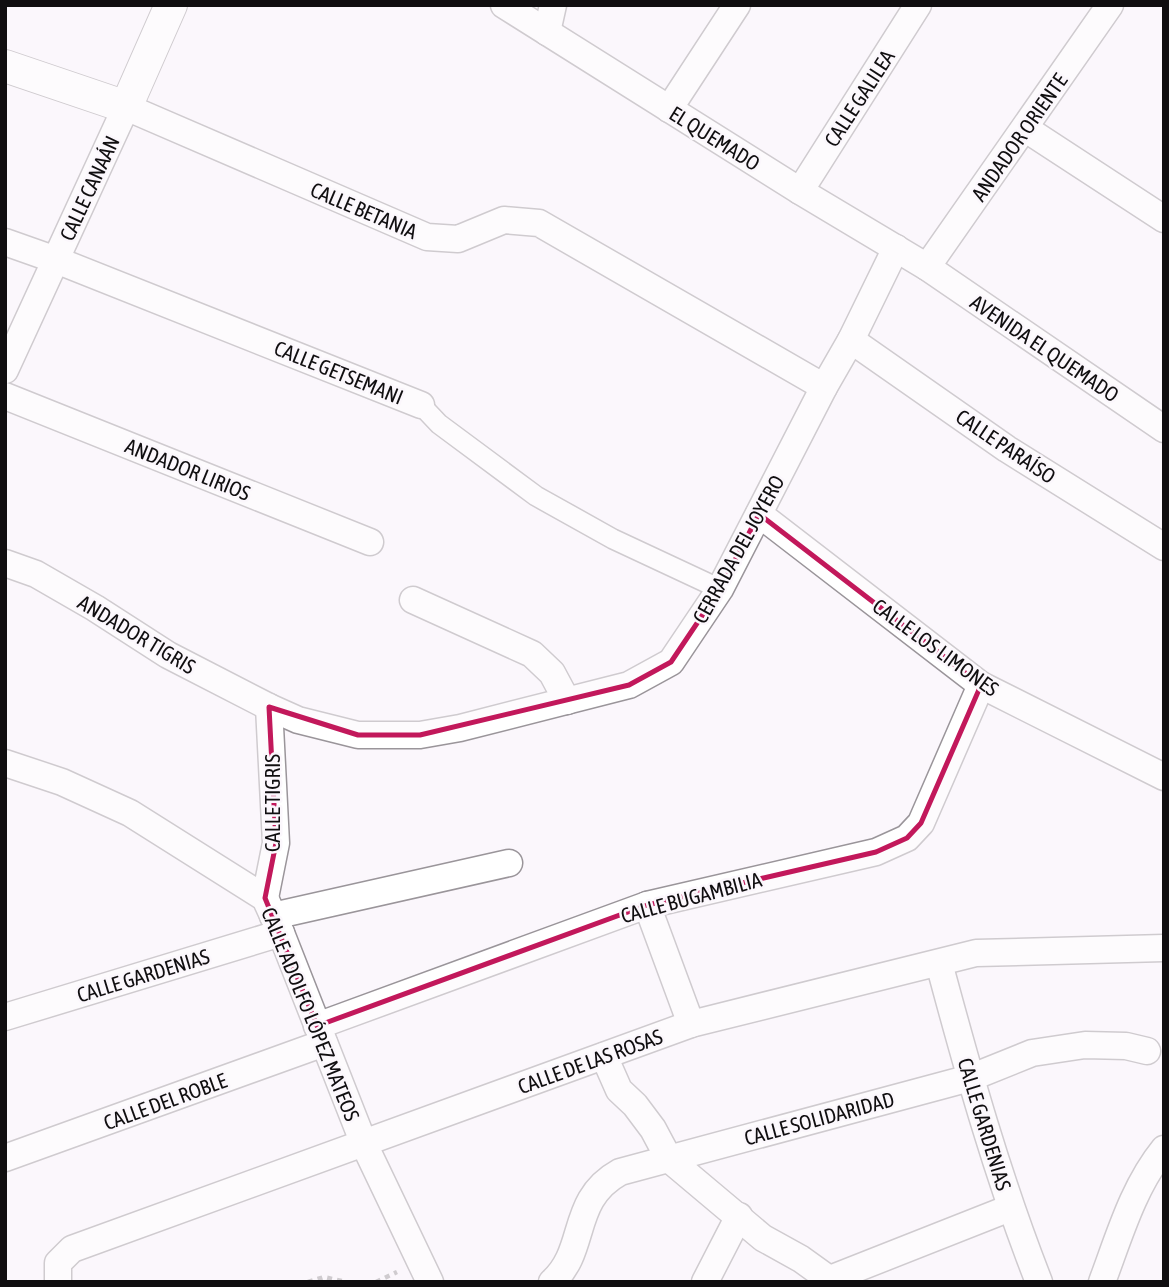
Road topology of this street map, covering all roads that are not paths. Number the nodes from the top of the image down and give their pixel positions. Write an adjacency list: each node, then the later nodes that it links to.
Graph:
1 (171, 5): 9 (street, CALLE CANAÁN)
2 (504, 5): 7 (street, EL QUEMADO)
3 (553, 5): 7 (street)
4 (737, 5): 10 (street)
5 (918, 5): 12 (street, CALLE GALILEA)
6 (1110, 5): 11 (street, ANDADOR ORIENTE)
7 (547, 33): 10 (street, EL QUEMADO)
8 (5, 66): 9 (street, CALLE BETANIA)
9 (126, 107): 16 (street, CALLE CANAÁN); 20 (street, CALLE BETANIA)
10 (669, 109): 12 (street, EL QUEMADO)
11 (1026, 129): 13 (street); 17 (street, ANDADOR ORIENTE)
12 (800, 191): 15 (street, EL QUEMADO)
13 (1164, 219)
14 (5, 242): 16 (street, CALLE GETSEMANI)
15 (896, 248): 17 (street, EL QUEMADO); 18 (street, CERRADA DEL JOYERO)
16 (56, 260): 19 (street, CALLE CANAÁN); 22 (street, CALLE GETSEMANI)
17 (927, 267): 23 (street, AVENIDA EL QUEMADO)
18 (851, 340): 20 (street, CERRADA DEL JOYERO); 26 (street, CALLE PARAÍSO)
19 (5, 370)
20 (824, 387): 24 (street, CERRADA DEL JOYERO)
21 (5, 397): 25 (street, ANDADOR LIRIOS)
22 (421, 405): 28 (street, CALLE GETSEMANI)
23 (1164, 429)
24 (759, 514): 28 (street, CERRADA DEL JOYERO); 30 (street, CALLE LOS LIMONES)
25 (370, 542)
26 (1164, 547)
27 (5, 563): 32 (street, ANDADOR TIGRIS)
28 (720, 589): 31 (street, CERRADA DEL JOYERO)
29 (413, 600): 31 (street)
30 (981, 685): 34 (street, CALLE LOS LIMONES); 36 (street, CALLE BUGAMBILIA)
31 (567, 701): 32 (street, CERRADA DEL JOYERO)
32 (269, 707): 37 (street, CALLE TIGRIS)
33 (5, 763): 37 (street, CALLE ADOLFO LÓPEZ MATEOS)
34 (1164, 777)
35 (509, 863): 37 (street, CALLE GARDENIAS)
36 (647, 905): 41 (street); 42 (street, CALLE BUGAMBILIA)
37 (273, 916): 40 (street, CALLE GARDENIAS); 42 (street, CALLE ADOLFO LÓPEZ MATEOS)
38 (1164, 948): 39 (street, CALLE DE LAS ROSAS)
39 (939, 963): 41 (street, CALLE DE LAS ROSAS); 45 (street, CALLE GARDENIAS)
40 (5, 1017)
41 (691, 1024): 44 (street, CALLE DE LAS ROSAS)
42 (321, 1035): 46 (street, CALLE ADOLFO LÓPEZ MATEOS); 48 (street, CALLE DEL ROBLE)
43 (1147, 1051): 45 (street, CALLE SOLIDARIDAD)
44 (604, 1056): 46 (street, CALLE DE LAS ROSAS); 49 (street)
45 (970, 1078): 49 (street, CALLE SOLIDARIDAD); 50 (street, CALLE GARDENIAS)
46 (364, 1144): 53 (street, CALLE DE LAS ROSAS); 54 (street, CALLE ADOLFO LÓPEZ MATEOS)
47 (1164, 1149): 58 (street)
48 (5, 1158)
49 (669, 1159): 51 (street); 55 (street, CALLE SOLIDARIDAD)
50 (1010, 1208): 52 (street); 57 (street, CALLE GARDENIAS)
51 (739, 1216): 52 (street); 56 (street)
52 (832, 1280)
53 (58, 1282)
54 (430, 1282)
55 (552, 1282)
56 (705, 1282)
57 (1039, 1282)
58 (1102, 1282)

